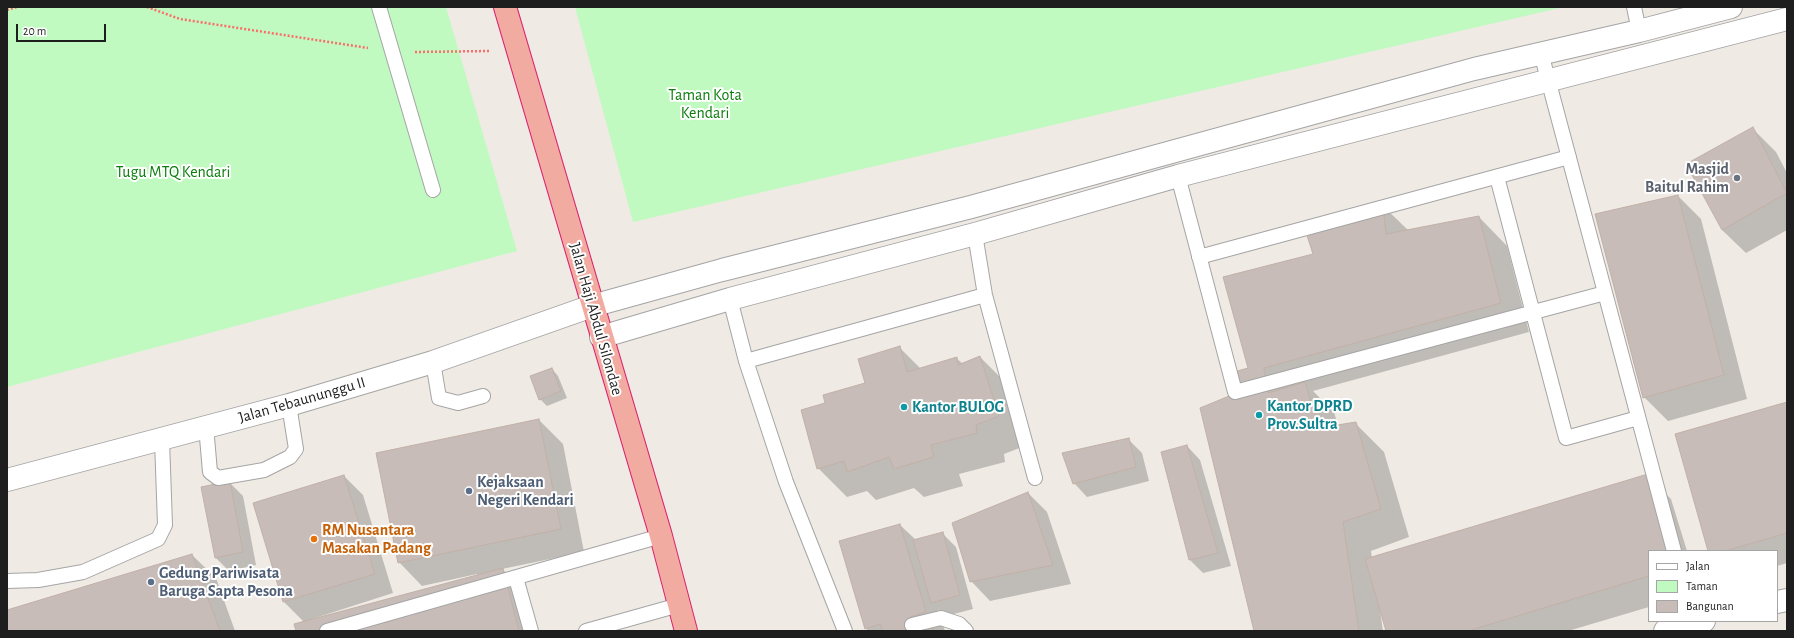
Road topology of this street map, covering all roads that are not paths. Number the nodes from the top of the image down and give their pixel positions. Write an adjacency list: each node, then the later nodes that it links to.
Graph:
1 (379, 7): 12 (lane)
2 (505, 7): 18 (highway, Jalan Haji Abdul Silondae)
3 (1634, 7): 6 (lane)
4 (1731, 7): 6 (street, Jalan Tebaununggu II)
5 (1787, 19): 8 (street)
6 (1639, 31): 7 (street, Jalan Tebaununggu II)
7 (1541, 53): 8 (lane); 18 (street, Jalan Tebaununggu II)
8 (1549, 81): 9 (lane); 10 (street)
9 (1569, 157): 11 (lane); 15 (lane)
10 (1178, 176): 13 (street); 14 (lane)
11 (1497, 177): 14 (lane); 19 (lane)
12 (433, 190)
13 (975, 234): 16 (lane); 17 (street)
14 (1199, 256): 19 (lane)
15 (1605, 293): 19 (lane); 25 (lane)
16 (986, 295): 21 (lane); 28 (lane)
17 (730, 299): 20 (street); 21 (lane)
18 (592, 306): 20 (highway, Jalan Haji Abdul Silondae); 22 (street, Jalan Tebaununggu II)
19 (1533, 312): 25 (lane)
20 (601, 337): 30 (highway, Jalan Haji Abdul Silondae)
21 (746, 361): 41 (lane)
22 (433, 362): 23 (lane); 24 (street, Jalan Tebaununggu II)
23 (483, 396)
24 (289, 405): 26 (street, Jalan Tebaununggu II); 26 (lane)
25 (1638, 418): 31 (lane)
26 (206, 426): 27 (street, Jalan Tebaununggu II)
27 (162, 440): 29 (street, Jalan Tebaununggu II); 33 (lane)
28 (1035, 478)
29 (7, 480)
30 (661, 536): 32 (lane); 34 (highway, Jalan Haji Abdul Silondae)
31 (1674, 550)
32 (516, 578): 37 (lane); 38 (lane)
33 (7, 580)
34 (678, 605): 39 (lane); 40 (highway, Jalan Haji Abdul Silondae)
35 (1696, 622): 43 (street)
36 (912, 625): 42 (lane)
37 (327, 631)
38 (531, 631)
39 (586, 631)
40 (686, 631)
41 (845, 631)
42 (966, 631)
43 (1665, 631)

